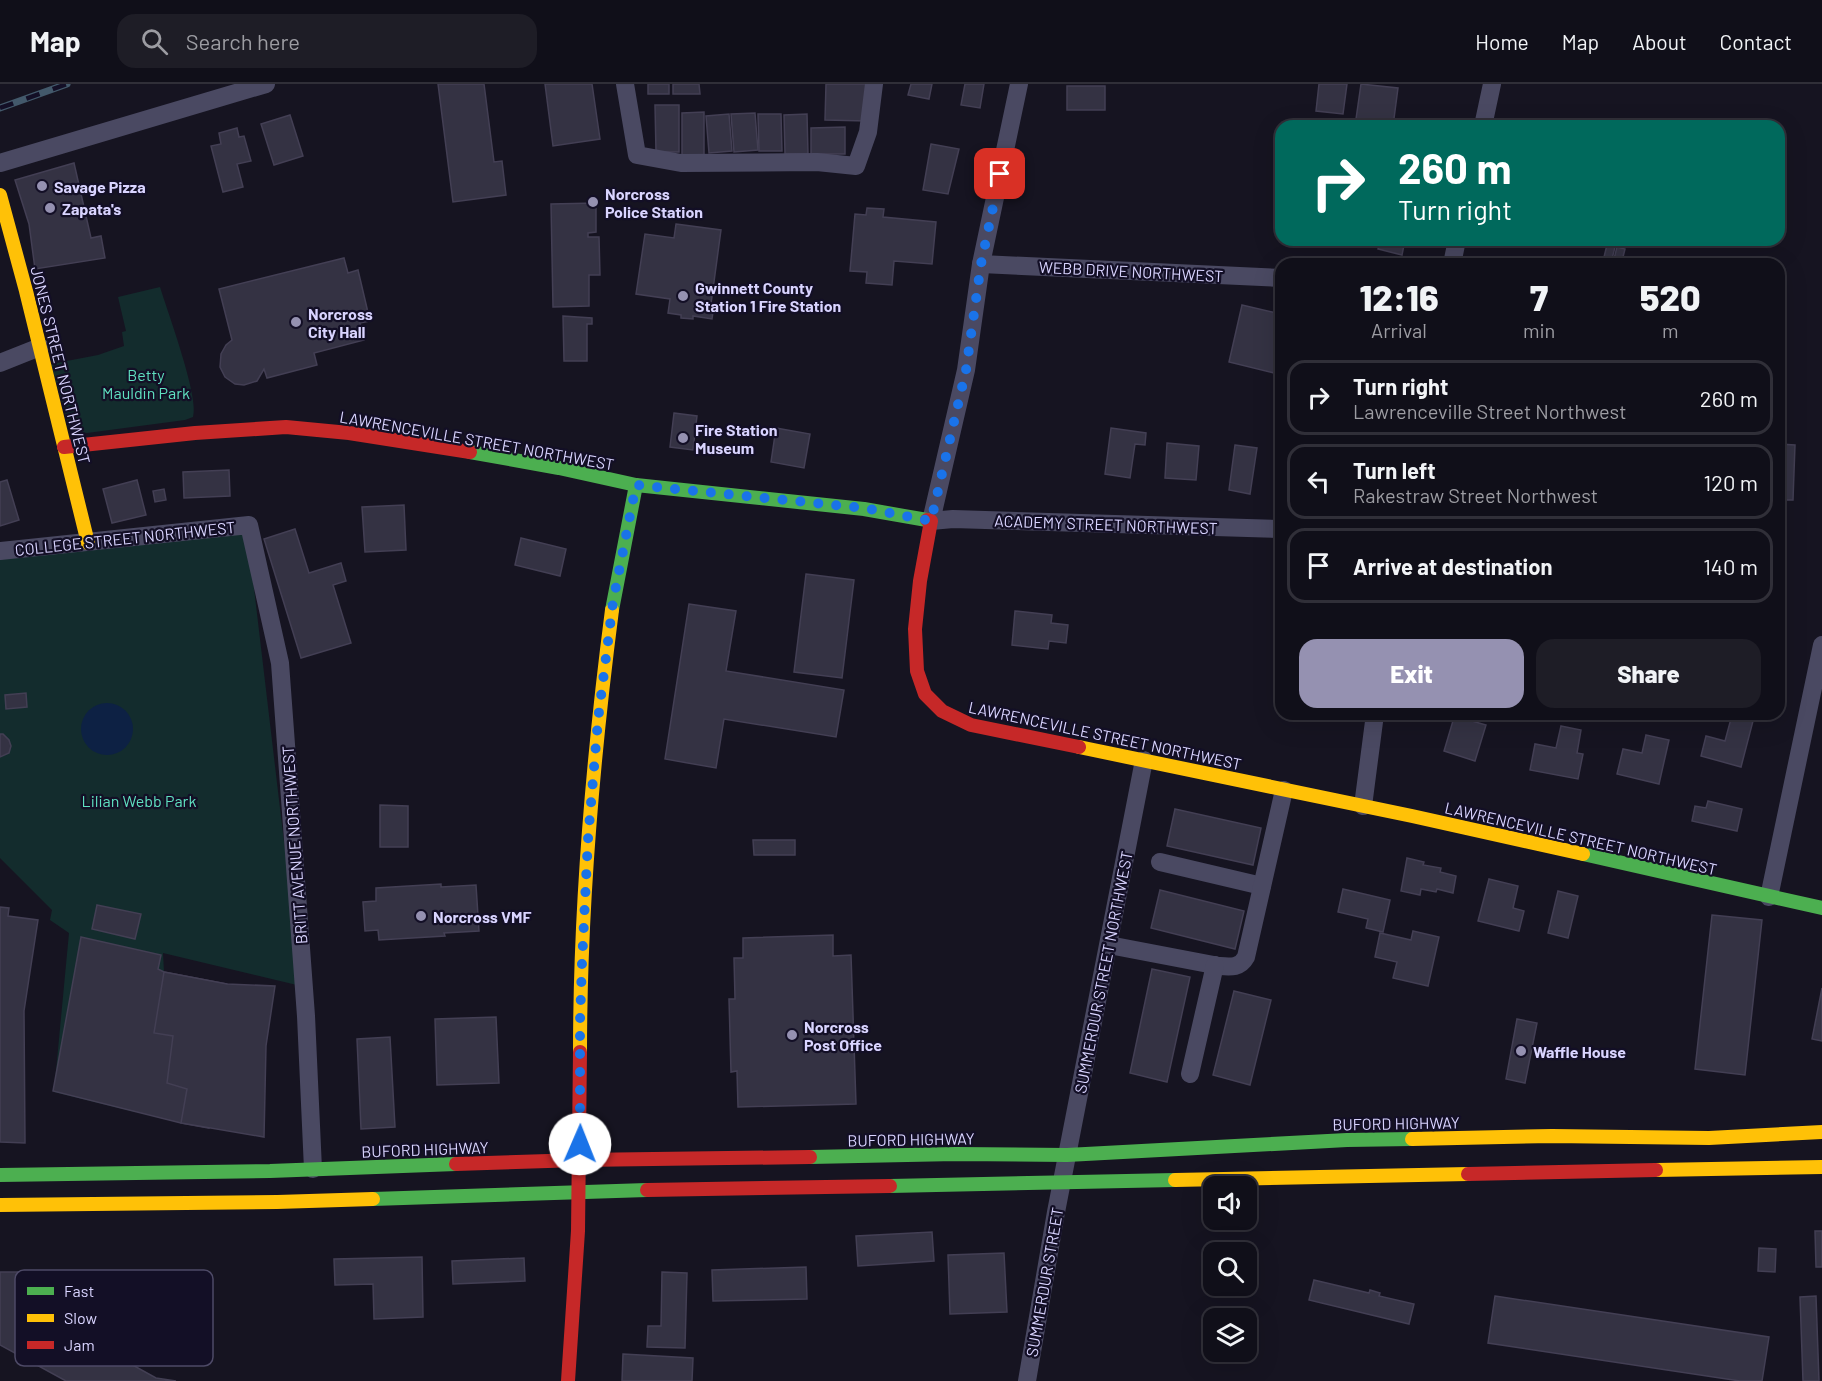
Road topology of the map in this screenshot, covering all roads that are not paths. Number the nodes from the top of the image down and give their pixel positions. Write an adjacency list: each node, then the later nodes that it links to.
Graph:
1 (266, 84): 7 (street)
2 (625, 84): 3 (street)
3 (874, 84)
4 (1019, 84): 9 (street)
5 (1492, 84): 6 (street)
6 (1484, 120)
7 (0, 163)
8 (1, 203): 11 (main road, JONES STREET NORTHWEST)
9 (981, 264): 10 (street, WEBB DRIVE NORTHWEST); 15 (street)
10 (1275, 278)
11 (40, 347): 12 (street); 13 (main road, JONES STREET NORTHWEST)
12 (0, 363)
13 (64, 447): 14 (main road, LAWRENCEVILLE STREET NORTHWEST); 18 (main road, JONES STREET NORTHWEST)
14 (636, 485): 15 (main road, LAWRENCEVILLE STREET NORTHWEST); 35 (main road)
15 (931, 521): 17 (street, ACADEMY STREET NORTHWEST); 22 (main road, LAWRENCEVILLE STREET NORTHWEST)
16 (249, 525): 18 (street, COLLEGE STREET NORTHWEST); 37 (street, BRITT AVENUE NORTHWEST)
17 (1275, 529)
18 (88, 543): 19 (street, COLLEGE STREET NORTHWEST)
19 (0, 551)
20 (1822, 645): 27 (street)
21 (1374, 720): 24 (street)
22 (1144, 760): 23 (main road, LAWRENCEVILLE STREET NORTHWEST); 29 (street, SUMMERDUR STREET NORTHWEST)
23 (1284, 790): 24 (main road, LAWRENCEVILLE STREET NORTHWEST); 26 (street)
24 (1363, 806): 27 (main road, LAWRENCEVILLE STREET NORTHWEST)
25 (1160, 862): 26 (street)
26 (1262, 886): 30 (street)
27 (1769, 897): 28 (main road, LAWRENCEVILLE STREET NORTHWEST)
28 (1822, 908)
29 (1108, 945): 30 (street); 34 (street, SUMMERDUR STREET NORTHWEST)
30 (1215, 965): 31 (street)
31 (1190, 1074)
32 (1822, 1132): 33 (main road, BUFORD HIGHWAY)
33 (1662, 1154): 34 (main road, BUFORD HIGHWAY); 36 (main road, BUFORD HIGHWAY); 39 (main road, BUFORD HIGHWAY)
34 (1067, 1155): 35 (main road, BUFORD HIGHWAY); 39 (street, SUMMERDUR STREET NORTHWEST)
35 (579, 1161): 37 (main road, BUFORD HIGHWAY); 40 (main road)
36 (1822, 1167)
37 (313, 1169): 38 (main road, BUFORD HIGHWAY)
38 (0, 1175)
39 (1061, 1183): 40 (main road, BUFORD HIGHWAY); 43 (street, SUMMERDUR STREET)
40 (578, 1193): 41 (main road, BUFORD HIGHWAY); 42 (main road)
41 (0, 1205)
42 (568, 1381)
43 (1027, 1381)

